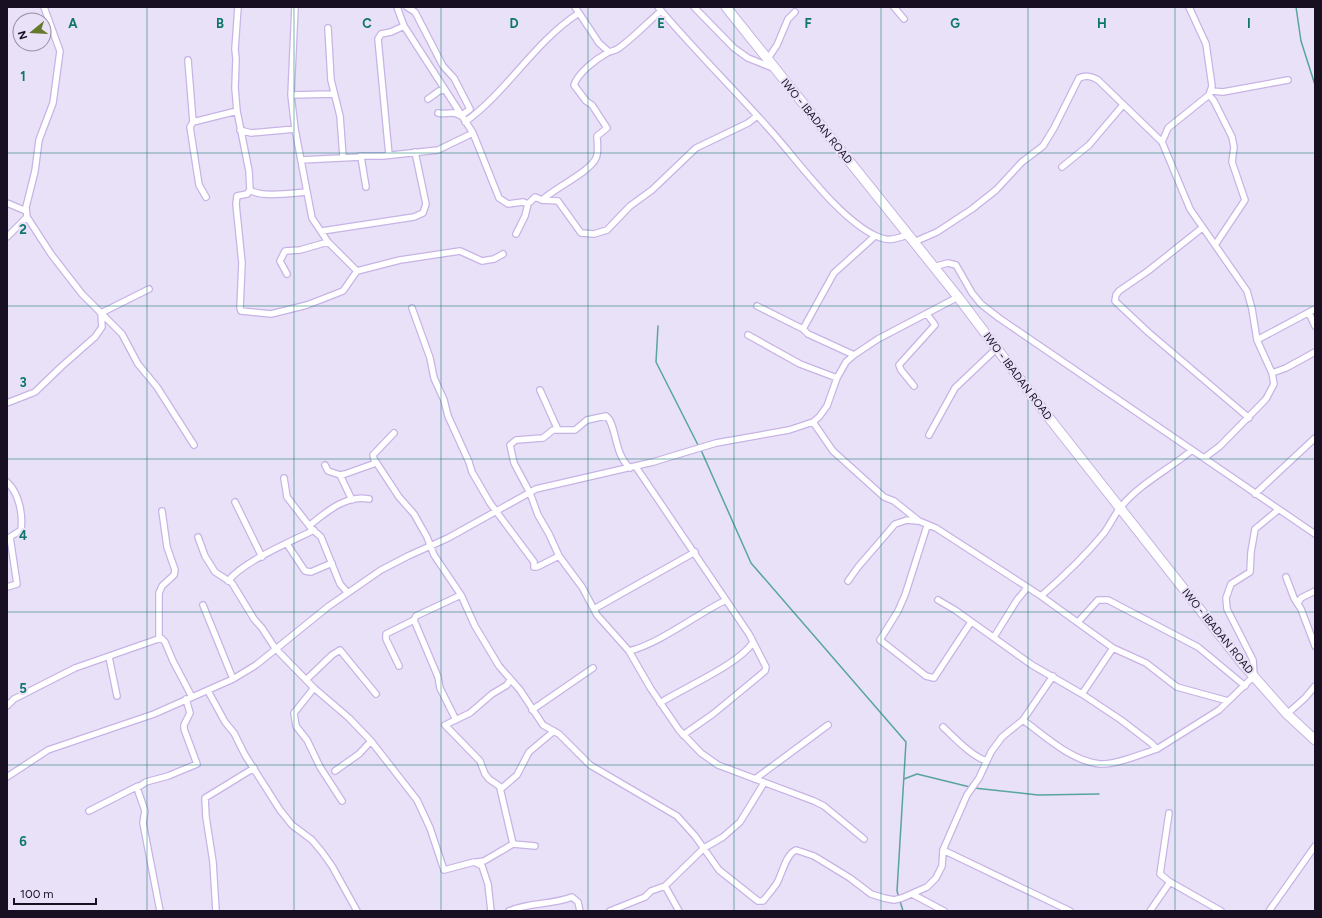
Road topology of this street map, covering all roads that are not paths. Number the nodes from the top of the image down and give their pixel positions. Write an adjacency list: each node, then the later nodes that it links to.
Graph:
1 (44, 7): 51 (street)
2 (238, 7): 28 (street)
3 (295, 7): 25 (street)
4 (397, 7): 15 (street)
5 (406, 7): 30 (street)
6 (575, 7): 13 (street)
7 (694, 7): 20 (street)
8 (726, 7): 19 (main road, IWO - IBADAN ROAD)
9 (894, 7): 14 (street)
10 (1189, 7): 23 (street)
11 (660, 9): 17 (street); 31 (street)
12 (795, 12): 19 (street)
13 (579, 13): 17 (street); 33 (street)
14 (904, 19)
15 (404, 26): 22 (street); 39 (street)
16 (328, 28): 24 (street)
17 (609, 52): 48 (street)
18 (188, 60): 32 (street)
19 (767, 60): 20 (main road, IWO - IBADAN ROAD)
20 (774, 68): 57 (main road, IWO - IBADAN ROAD)
21 (1288, 80): 23 (street)
22 (444, 90): 26 (street); 30 (street)
23 (1210, 93): 37 (street); 59 (street)
24 (334, 94): 25 (street); 41 (street)
25 (291, 95): 34 (street)
26 (428, 99)
27 (1123, 105): 37 (street); 43 (street); 57 (street)
28 (237, 111): 32 (street); 35 (street)
29 (438, 113): 30 (street)
30 (461, 116): 33 (street)
31 (757, 116): 48 (street); 55 (street)
32 (193, 122): 47 (street)
33 (465, 122): 36 (street)
34 (295, 129): 35 (street); 42 (street)
35 (240, 130): 45 (street)
36 (473, 133): 38 (street); 50 (street)
37 (1162, 142): 52 (street)
38 (416, 152): 39 (street); 53 (street)
39 (390, 155): 40 (street)
40 (360, 156): 41 (street); 44 (street)
41 (343, 157): 42 (street)
42 (301, 160): 46 (street)
43 (1062, 167)
44 (366, 187)
45 (250, 190): 46 (street); 62 (street)
46 (307, 192): 53 (street)
47 (206, 197)
48 (542, 200): 50 (street)
49 (7, 203): 51 (street)
50 (528, 204): 54 (street)
51 (27, 214): 56 (street); 69 (street)
52 (1202, 228): 59 (street); 84 (street)
53 (322, 231): 58 (street)
54 (516, 234)
55 (875, 236): 57 (street); 73 (street)
56 (7, 237)
57 (911, 239): 61 (main road, IWO - IBADAN ROAD)
58 (328, 242): 62 (street); 63 (street)
59 (1215, 245): 75 (street)
60 (503, 254): 62 (street)
61 (933, 267): 65 (main road, IWO - IBADAN ROAD); 91 (street)
62 (357, 271)
63 (287, 274)
64 (149, 289): 69 (street)
65 (958, 297): 71 (street); 76 (main road, IWO - IBADAN ROAD)
66 (757, 306): 73 (street)
67 (412, 308): 107 (street)
68 (1315, 309): 70 (street)
69 (101, 313): 83 (street); 90 (street)
70 (1309, 313): 72 (street); 75 (street)
71 (927, 314): 78 (street); 81 (street)
72 (1315, 326)
73 (803, 329): 78 (street)
74 (748, 335): 80 (street)
75 (1257, 340): 79 (street)
76 (998, 348): 88 (street); 104 (main road, IWO - IBADAN ROAD)
77 (1315, 352): 79 (street)
78 (854, 355): 80 (street)
79 (1272, 373): 84 (street)
80 (837, 378): 85 (street)
81 (914, 386)
82 (540, 390): 86 (street)
83 (7, 403)
84 (1248, 418): 92 (street)
85 (813, 422): 95 (street); 108 (street)
86 (558, 430): 95 (street); 99 (street)
87 (394, 433): 93 (street)
88 (929, 435)
89 (1315, 438): 100 (street)
90 (194, 445)
91 (1192, 450): 92 (street); 104 (street)
92 (1204, 458): 100 (street)
93 (376, 463): 96 (street); 116 (street)
94 (325, 466): 96 (street)
95 (633, 467): 99 (street); 117 (street)
96 (340, 475): 102 (street)
97 (284, 478): 109 (street)
98 (7, 482): 113 (street)
99 (530, 492): 107 (street); 118 (street)
100 (1255, 494): 105 (street)
101 (369, 499): 102 (street)
102 (352, 500): 109 (street)
103 (235, 502): 119 (street)
104 (1121, 507): 129 (street); 149 (main road, IWO - IBADAN ROAD)
105 (1278, 510): 112 (street); 149 (street)
106 (162, 511): 139 (street)
107 (497, 512): 116 (street); 118 (street)
108 (919, 521): 110 (street); 123 (street)
109 (310, 525): 111 (street)
110 (927, 526): 125 (street); 136 (street)
111 (314, 530): 115 (street); 120 (street)
112 (1315, 534)
113 (9, 537): 124 (street)
114 (198, 537): 122 (street)
115 (287, 544): 119 (street); 120 (street)
116 (429, 546): 127 (street); 128 (street)
117 (695, 552): 130 (street); 134 (street)
118 (559, 556): 134 (street)
119 (262, 557): 122 (street)
120 (332, 563): 127 (street)
121 (1286, 577): 132 (street)
122 (228, 581): 142 (street)
123 (848, 581)
124 (7, 587)
125 (1027, 588): 129 (street); 138 (street)
126 (1315, 591): 132 (street)
127 (348, 593): 142 (street)
128 (460, 595): 135 (street); 152 (street)
129 (1041, 596): 137 (street)
130 (726, 600): 140 (street); 144 (street)
131 (938, 600): 136 (street)
132 (1298, 603): 141 (street)
133 (203, 605): 150 (street)
134 (594, 609): 144 (street)
135 (414, 620): 146 (street); 166 (street)
136 (972, 622): 138 (street)
137 (1078, 622): 143 (street); 153 (street)
138 (994, 637): 148 (street)
139 (159, 638): 145 (street); 160 (street)
140 (753, 642): 162 (street); 171 (street)
141 (1315, 646)
142 (275, 648): 150 (street); 151 (street)
143 (1113, 648): 158 (street); 161 (street)
144 (629, 651): 162 (street)
145 (109, 657): 159 (street); 163 (street)
146 (399, 666)
147 (593, 668): 164 (street)
148 (1053, 676): 158 (street); 167 (street)
149 (1254, 676): 153 (street); 165 (main road, IWO - IBADAN ROAD)
150 (233, 678): 156 (street)
151 (307, 679): 155 (street); 157 (street)
152 (510, 680): 164 (street); 166 (street)
153 (1245, 686): 161 (street)
154 (1315, 686): 165 (street)
155 (314, 688): 173 (street); 183 (street)
156 (208, 691): 160 (street); 176 (street)
157 (376, 694)
158 (1082, 694): 174 (street)
159 (116, 696)
160 (189, 698): 178 (street); 181 (street)
161 (1228, 701): 174 (street)
162 (660, 703): 171 (street)
163 (7, 706)
164 (532, 710): 170 (street)
165 (1287, 714): 172 (main road, IWO - IBADAN ROAD)
166 (456, 720): 182 (street)
167 (1023, 720): 174 (street); 175 (street)
168 (828, 725): 179 (street)
169 (943, 727): 175 (street)
170 (554, 731): 182 (street); 190 (street)
171 (683, 735): 179 (street)
172 (1315, 740)
173 (371, 741): 177 (street); 192 (street)
174 (1156, 749)
175 (986, 761): 191 (street)
176 (254, 768): 197 (street); 198 (street)
177 (335, 771)
178 (7, 777)
179 (754, 779): 180 (street)
180 (764, 783): 186 (street); 190 (street)
181 (139, 786): 184 (street); 196 (street)
182 (500, 788): 187 (street)
183 (342, 802)
184 (89, 811)
185 (1169, 813): 193 (street)
186 (864, 839)
187 (513, 844): 188 (street); 192 (street)
188 (535, 846)
189 (1315, 846): 208 (street)
190 (704, 848): 194 (street); 195 (street)
191 (943, 850): 195 (street); 205 (street)
192 (477, 862): 199 (street)
193 (1170, 882): 206 (street); 207 (street)
194 (665, 886): 202 (street); 203 (street)
195 (912, 894): 204 (street)
196 (160, 911)
197 (216, 911)
198 (357, 911)
199 (491, 911)
200 (508, 911): 201 (street)
201 (580, 911)
202 (610, 911)
203 (679, 911)
204 (944, 911)
205 (1069, 911)
206 (1150, 911)
207 (1221, 911)
208 (1269, 911)

